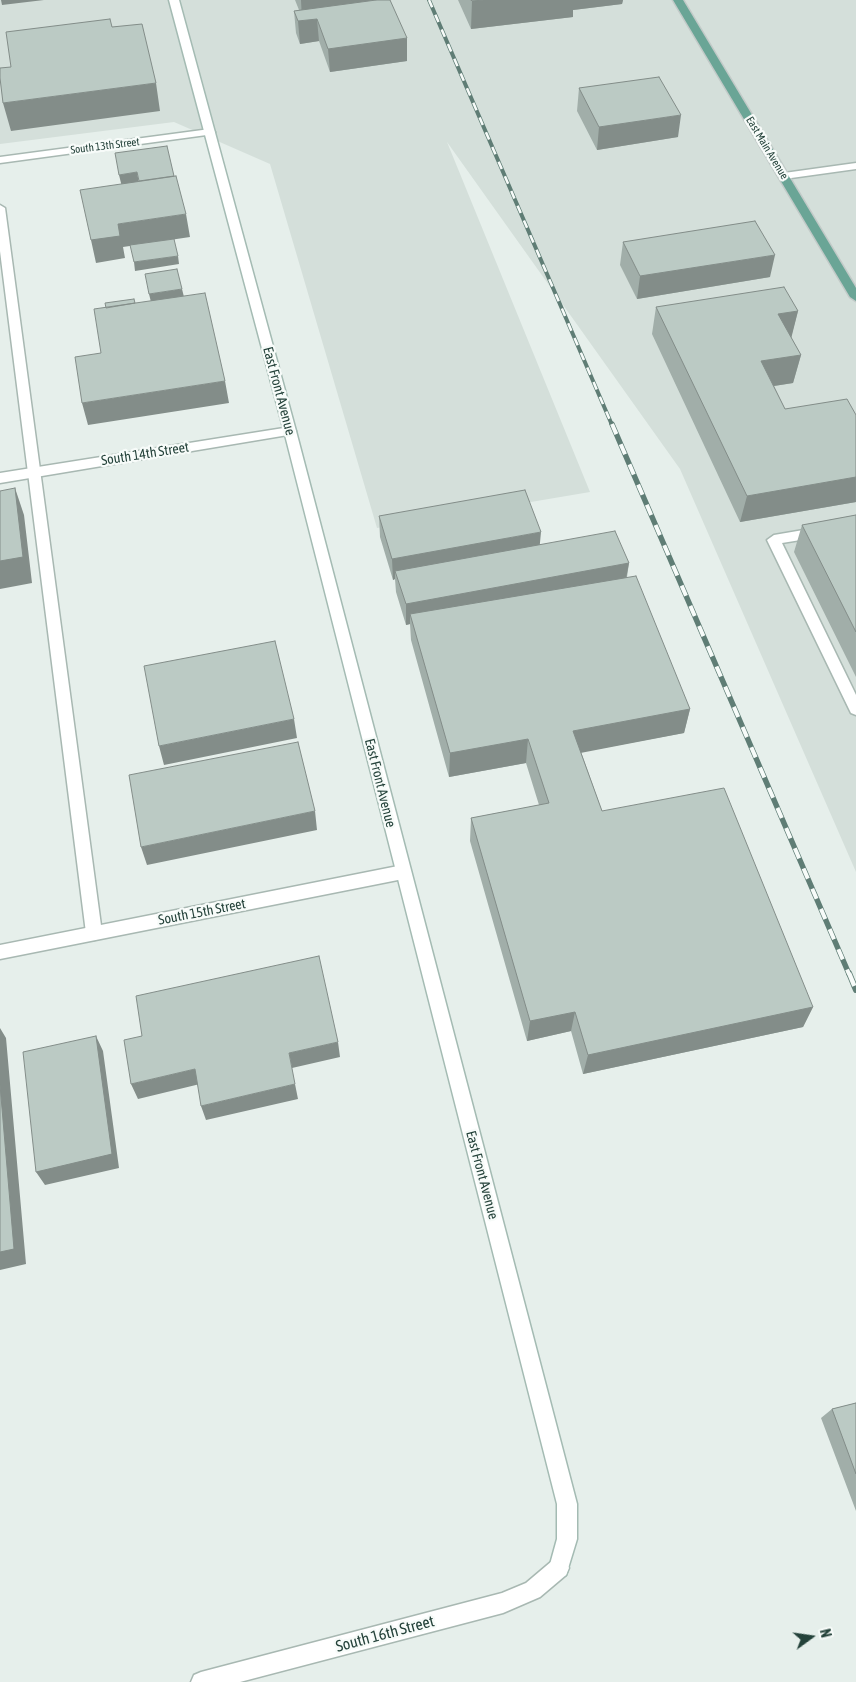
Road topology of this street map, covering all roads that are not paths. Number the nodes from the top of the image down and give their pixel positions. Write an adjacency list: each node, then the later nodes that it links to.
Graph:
1 (174, 0): 3 (street, East Front Avenue)
2 (678, 0): 6 (main road, East Main Avenue)
3 (210, 132): 4 (street, South 13th Street); 9 (street, East Front Avenue)
4 (0, 160)
5 (856, 166): 6 (street)
6 (784, 176): 8 (main road, East Main Avenue)
7 (0, 208): 10 (street)
8 (856, 296)
9 (290, 431): 10 (street, South 14th Street); 14 (street, East Front Avenue)
10 (35, 472): 11 (street, South 14th Street); 15 (street)
11 (0, 478)
12 (856, 526): 13 (street)
13 (856, 709)
14 (404, 872): 15 (street, South 15th Street); 17 (street, East Front Avenue)
15 (94, 934): 16 (street, South 15th Street)
16 (0, 952)
17 (560, 1568): 18 (street, South 16th Street)
18 (202, 1682)

